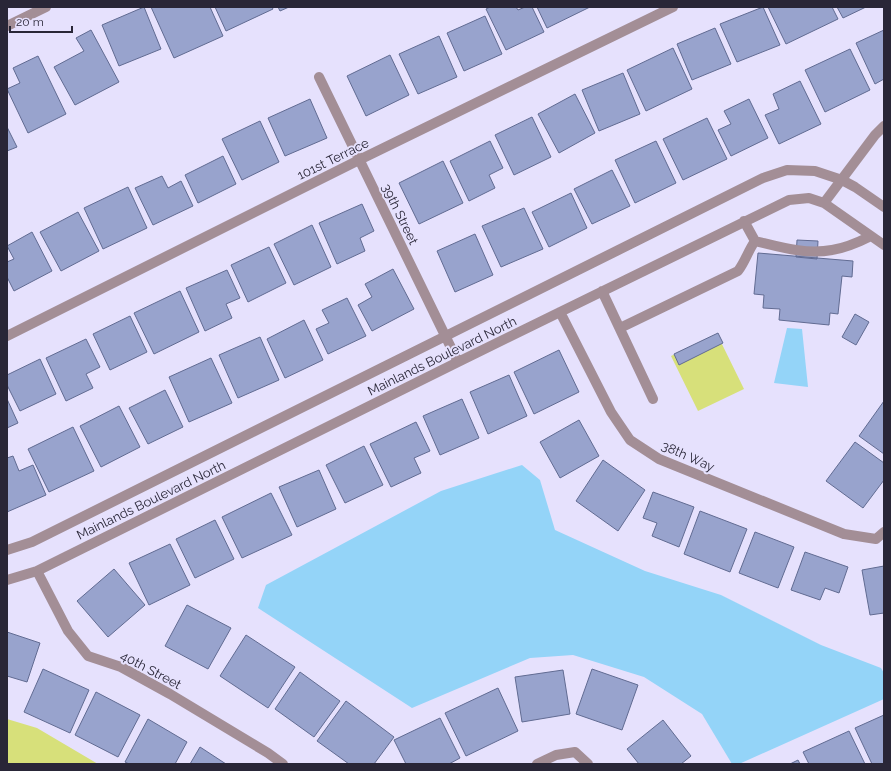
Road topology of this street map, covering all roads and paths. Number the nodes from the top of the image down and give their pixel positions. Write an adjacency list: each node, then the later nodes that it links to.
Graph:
1 (46, 7): 3 (street)
2 (673, 7): 6 (street, 101st Terrace)
3 (7, 26)
4 (319, 78): 6 (street, 39th Street)
5 (884, 126): 7 (street)
6 (359, 160): 17 (street, 101st Terrace); 18 (street, 39th Street)
7 (842, 180): 8 (street); 9 (street, Mainlands Boulevard North); 18 (street, Mainlands Boulevard North)
8 (824, 203): 10 (street, Mainlands Boulevard North); 11 (street, Mainlands Boulevard North)
9 (884, 207)
10 (744, 221): 12 (street); 14 (street, Mainlands Boulevard North)
11 (871, 236): 12 (street); 13 (street, Mainlands Boulevard North)
12 (755, 241): 16 (street)
13 (884, 245)
14 (602, 292): 15 (street, Mainlands Boulevard North); 16 (street)
15 (560, 312): 19 (street, Mainlands Boulevard North); 21 (street, 38th Way)
16 (620, 328): 20 (street)
17 (7, 336)
18 (445, 337): 19 (street, 39th Street); 22 (street, Mainlands Boulevard North)
19 (458, 362): 23 (street, Mainlands Boulevard North)
20 (653, 399)
21 (884, 532)
22 (7, 550)
23 (37, 571): 24 (street, Mainlands Boulevard North); 25 (street, 40th Street)
24 (7, 580)
25 (283, 764)
26 (537, 764): 27 (street)
27 (588, 764)

